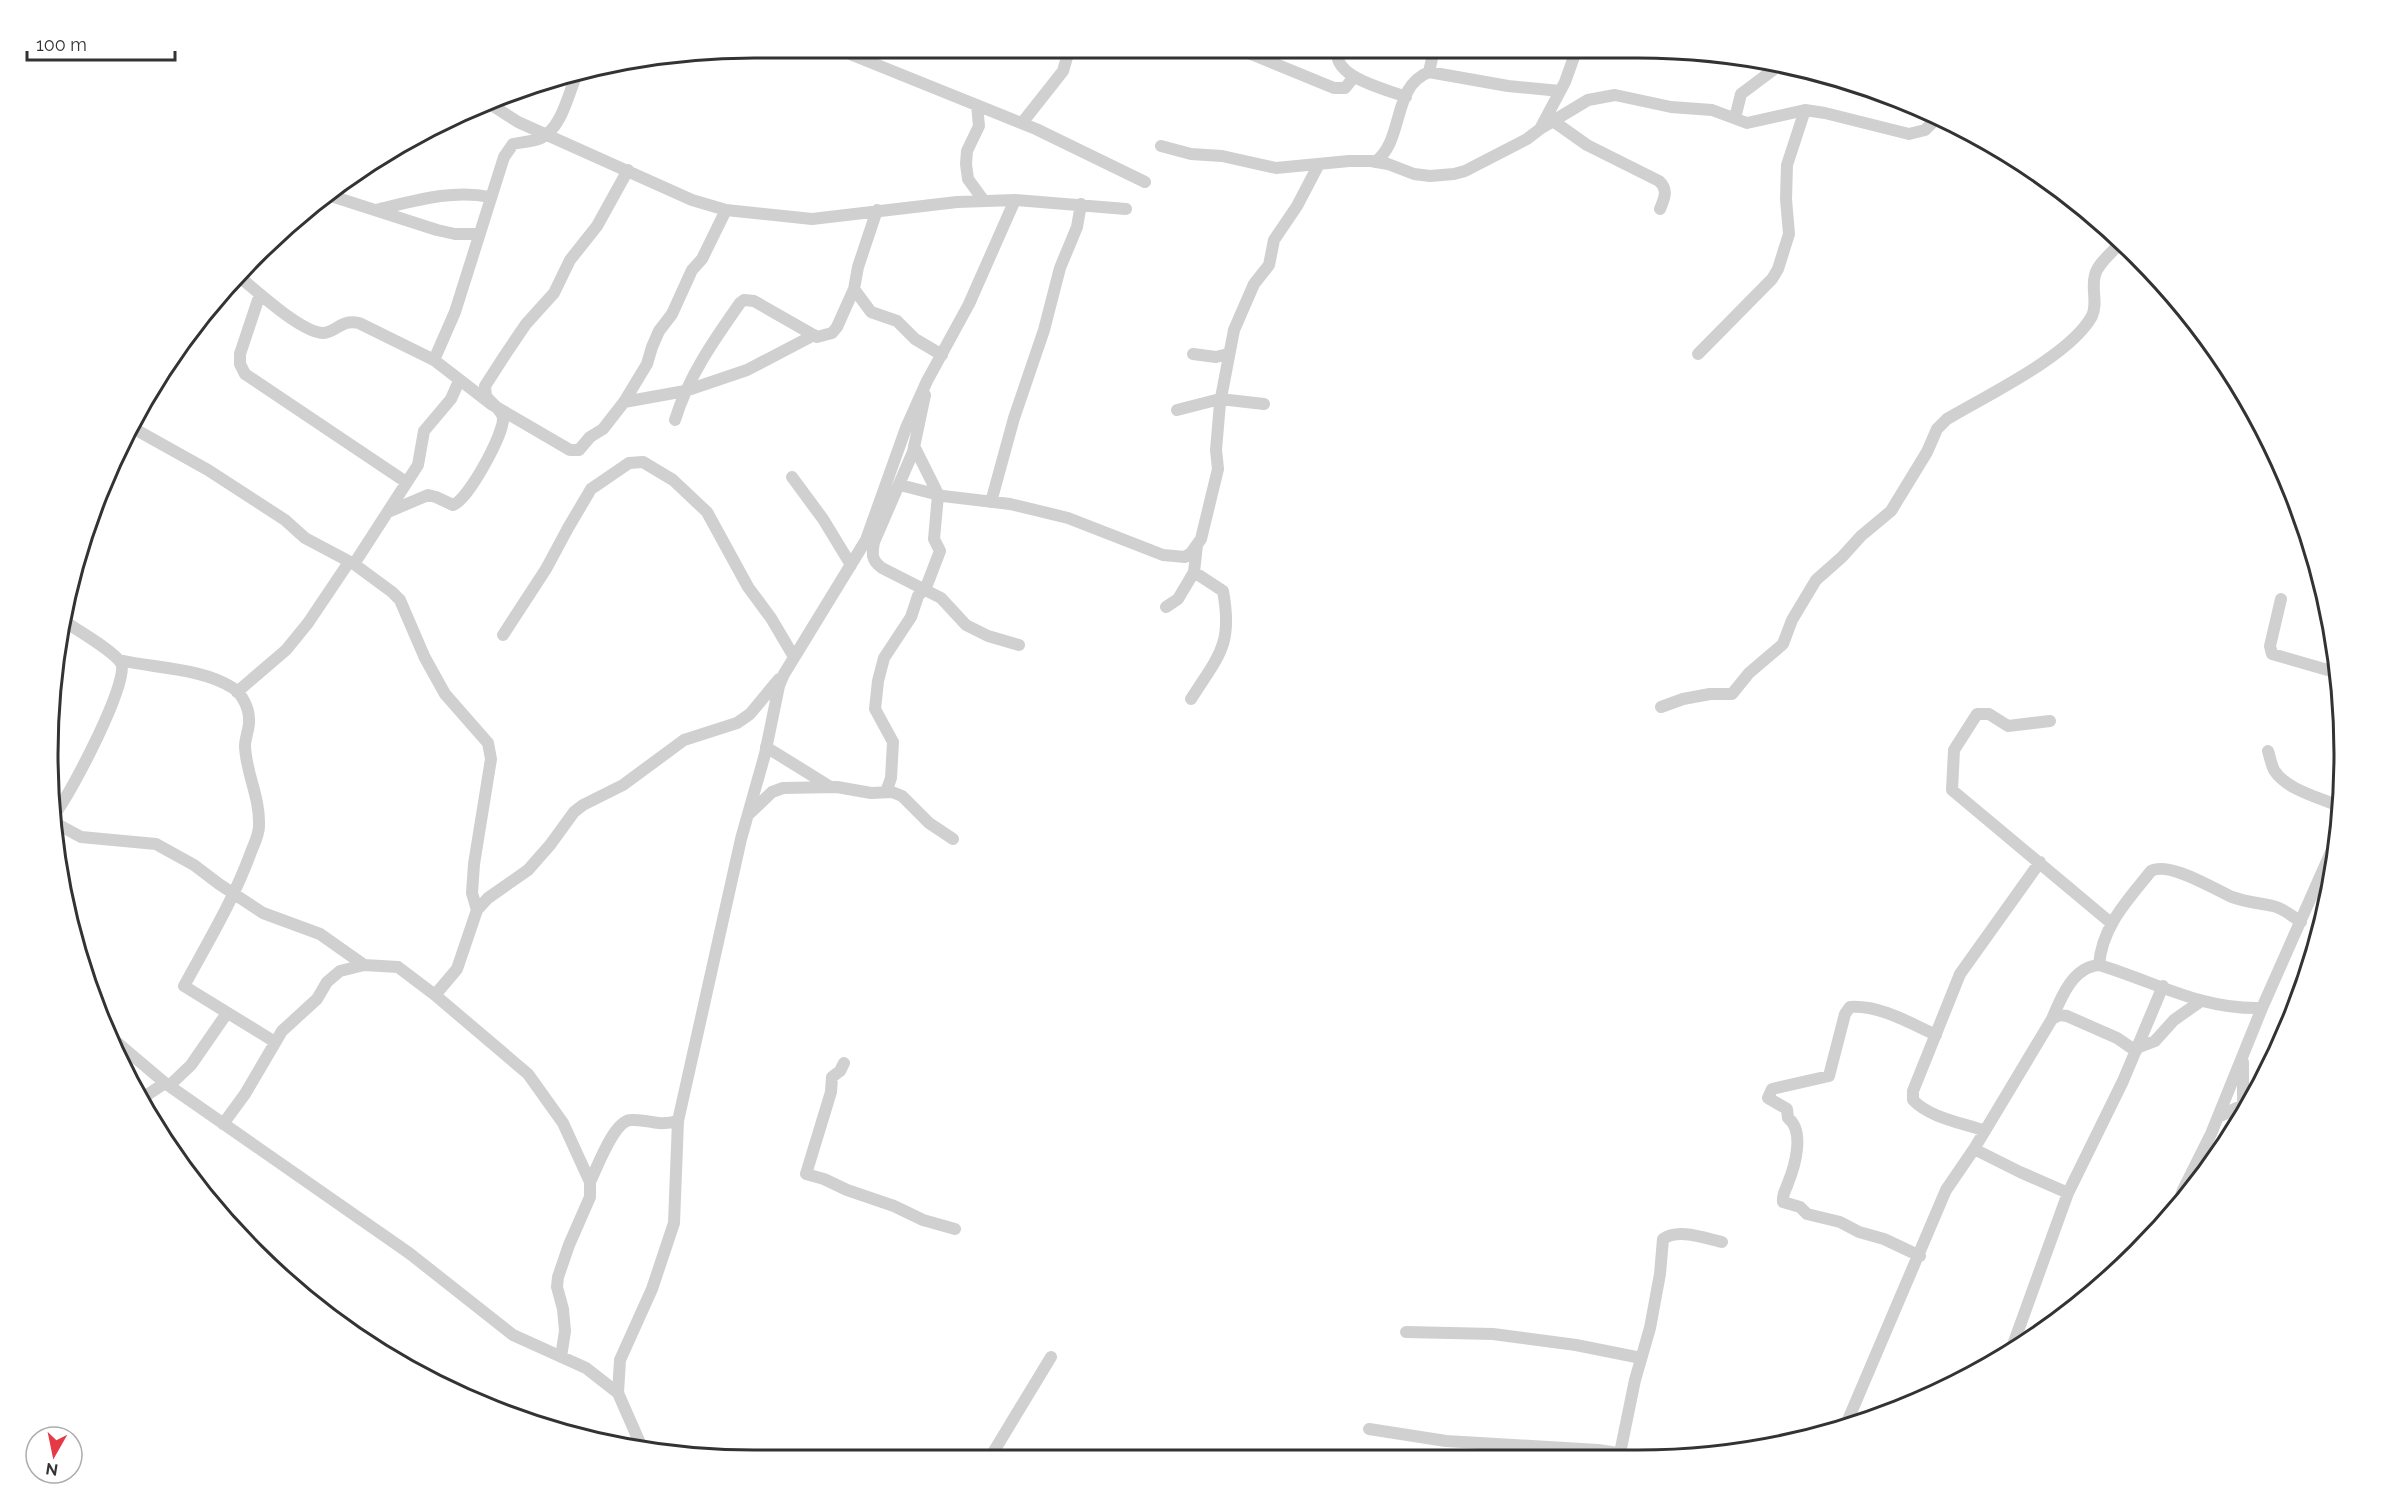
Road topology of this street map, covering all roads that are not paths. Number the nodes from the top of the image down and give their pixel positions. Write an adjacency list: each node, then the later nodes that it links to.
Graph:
1 (859, 58): 13 (street)
2 (1067, 58): 18 (street)
3 (1261, 58): 9 (street)
4 (1338, 58): 9 (street)
5 (1432, 58): 7 (street)
6 (1573, 58): 11 (street)
7 (1429, 72): 11 (street); 12 (street)
8 (1771, 72): 16 (street)
9 (1354, 77): 12 (street)
10 (574, 82): 21 (street)
11 (1560, 91): 20 (street)
12 (1406, 96): 23 (street)
13 (978, 105): 18 (street); 30 (street)
14 (496, 108): 21 (street)
15 (1804, 110): 16 (street); 19 (street); 45 (street)
16 (1735, 118): 17 (street)
17 (1553, 121): 20 (street); 33 (street)
18 (1022, 123): 26 (street)
19 (1931, 123)
20 (1540, 129): 23 (street)
21 (547, 135): 25 (street); 27 (street)
22 (1161, 146): 24 (street)
23 (1375, 162): 24 (street)
24 (1319, 164): 44 (street)
25 (628, 170): 35 (street); 53 (street)
26 (1144, 182)
27 (490, 197): 34 (street); 37 (street)
28 (337, 198): 34 (street)
29 (1015, 200): 30 (street); 31 (street); 46 (street)
30 (984, 201): 36 (street)
31 (1081, 204): 32 (street); 63 (street)
32 (1126, 209)
33 (1659, 209)
34 (375, 210): 37 (street)
35 (726, 210): 36 (street); 52 (street)
36 (877, 210): 40 (street)
37 (477, 234): 47 (street)
38 (2115, 248): 81 (street)
39 (244, 281): 41 (street)
40 (854, 289): 42 (street); 46 (street)
41 (260, 294): 47 (street); 60 (street)
42 (814, 335): 50 (street); 50 (street)
43 (1193, 354): 44 (street)
44 (1228, 354): 51 (street)
45 (1698, 354)
46 (942, 355): 49 (street)
47 (434, 360): 48 (street)
48 (459, 381): 53 (street); 60 (street)
49 (927, 381): 58 (street); 67 (street)
50 (685, 391): 52 (street); 56 (street)
51 (1220, 399): 54 (street); 55 (street); 65 (street)
52 (624, 402): 53 (street)
53 (491, 404): 64 (street)
54 (1264, 404)
55 (1177, 410)
56 (675, 420)
57 (138, 431): 66 (street)
58 (914, 446): 61 (street); 62 (street)
59 (792, 477): 67 (street)
60 (406, 482): 64 (street)
61 (900, 485): 62 (street); 69 (street)
62 (939, 496): 63 (street); 69 (street)
63 (991, 502): 65 (street)
64 (388, 512): 66 (street)
65 (1197, 545): 68 (street)
66 (352, 563): 79 (street); 95 (street)
67 (850, 566): 75 (street)
68 (1194, 572): 71 (street); 80 (street)
69 (924, 589): 74 (street); 86 (street)
70 (2281, 599): 77 (street)
71 (1166, 607)
72 (71, 626): 76 (street)
73 (503, 635): 75 (street)
74 (1019, 645)
75 (794, 657): 78 (street)
76 (118, 660): 79 (street); 88 (street)
77 (2329, 670)
78 (784, 674): 83 (street); 95 (street)
79 (237, 692): 94 (street)
80 (1191, 699)
81 (1661, 706)
82 (2050, 721): 92 (street)
83 (766, 747): 85 (street); 89 (street)
84 (2268, 751): 87 (street)
85 (830, 787): 86 (street); 89 (street)
86 (886, 792): 91 (street)
87 (2332, 803)
88 (60, 805)
89 (748, 816): 117 (street)
90 (62, 827): 94 (street)
91 (953, 839)
92 (2040, 862): 97 (street); 106 (street)
93 (2323, 872): 96 (street)
94 (233, 895): 98 (street); 104 (street)
95 (477, 910): 101 (street)
96 (2301, 922): 97 (street); 103 (street)
97 (2111, 923): 99 (street)
98 (364, 965): 101 (street); 107 (street)
99 (2099, 965): 100 (street); 105 (street)
100 (2163, 986): 102 (street); 109 (street)
101 (435, 995): 121 (street)
102 (2201, 1001): 103 (street); 109 (street)
103 (2262, 1008): 110 (street)
104 (227, 1013): 107 (street); 112 (street)
105 (2052, 1018): 109 (street); 119 (street)
106 (1936, 1035): 119 (street); 126 (street)
107 (275, 1042): 118 (street)
108 (123, 1048): 112 (street)
109 (2136, 1050): 123 (street)
110 (2243, 1055): 113 (street); 116 (street)
111 (844, 1063): 124 (street)
112 (167, 1084): 114 (street); 118 (street)
113 (2245, 1094)
114 (148, 1095)
115 (2235, 1110): 116 (street)
116 (2218, 1117): 122 (street)
117 (678, 1121): 121 (street); 132 (street)
118 (223, 1124): 129 (street)
119 (1985, 1131): 120 (street)
120 (1974, 1149): 123 (street); 126 (street)
121 (590, 1182): 129 (street)
122 (2187, 1182)
123 (2068, 1193): 128 (street)
124 (955, 1229)
125 (1722, 1242): 131 (street)
126 (1920, 1256): 133 (street)
127 (1406, 1332): 131 (street)
128 (2015, 1339)
129 (561, 1357): 132 (street)
130 (1051, 1357): 136 (street)
131 (1641, 1358): 138 (street)
132 (618, 1393): 135 (street)
133 (1851, 1417)
134 (1369, 1429): 137 (street)
135 (639, 1441)
136 (995, 1450)
137 (1582, 1450)
138 (1621, 1450)

